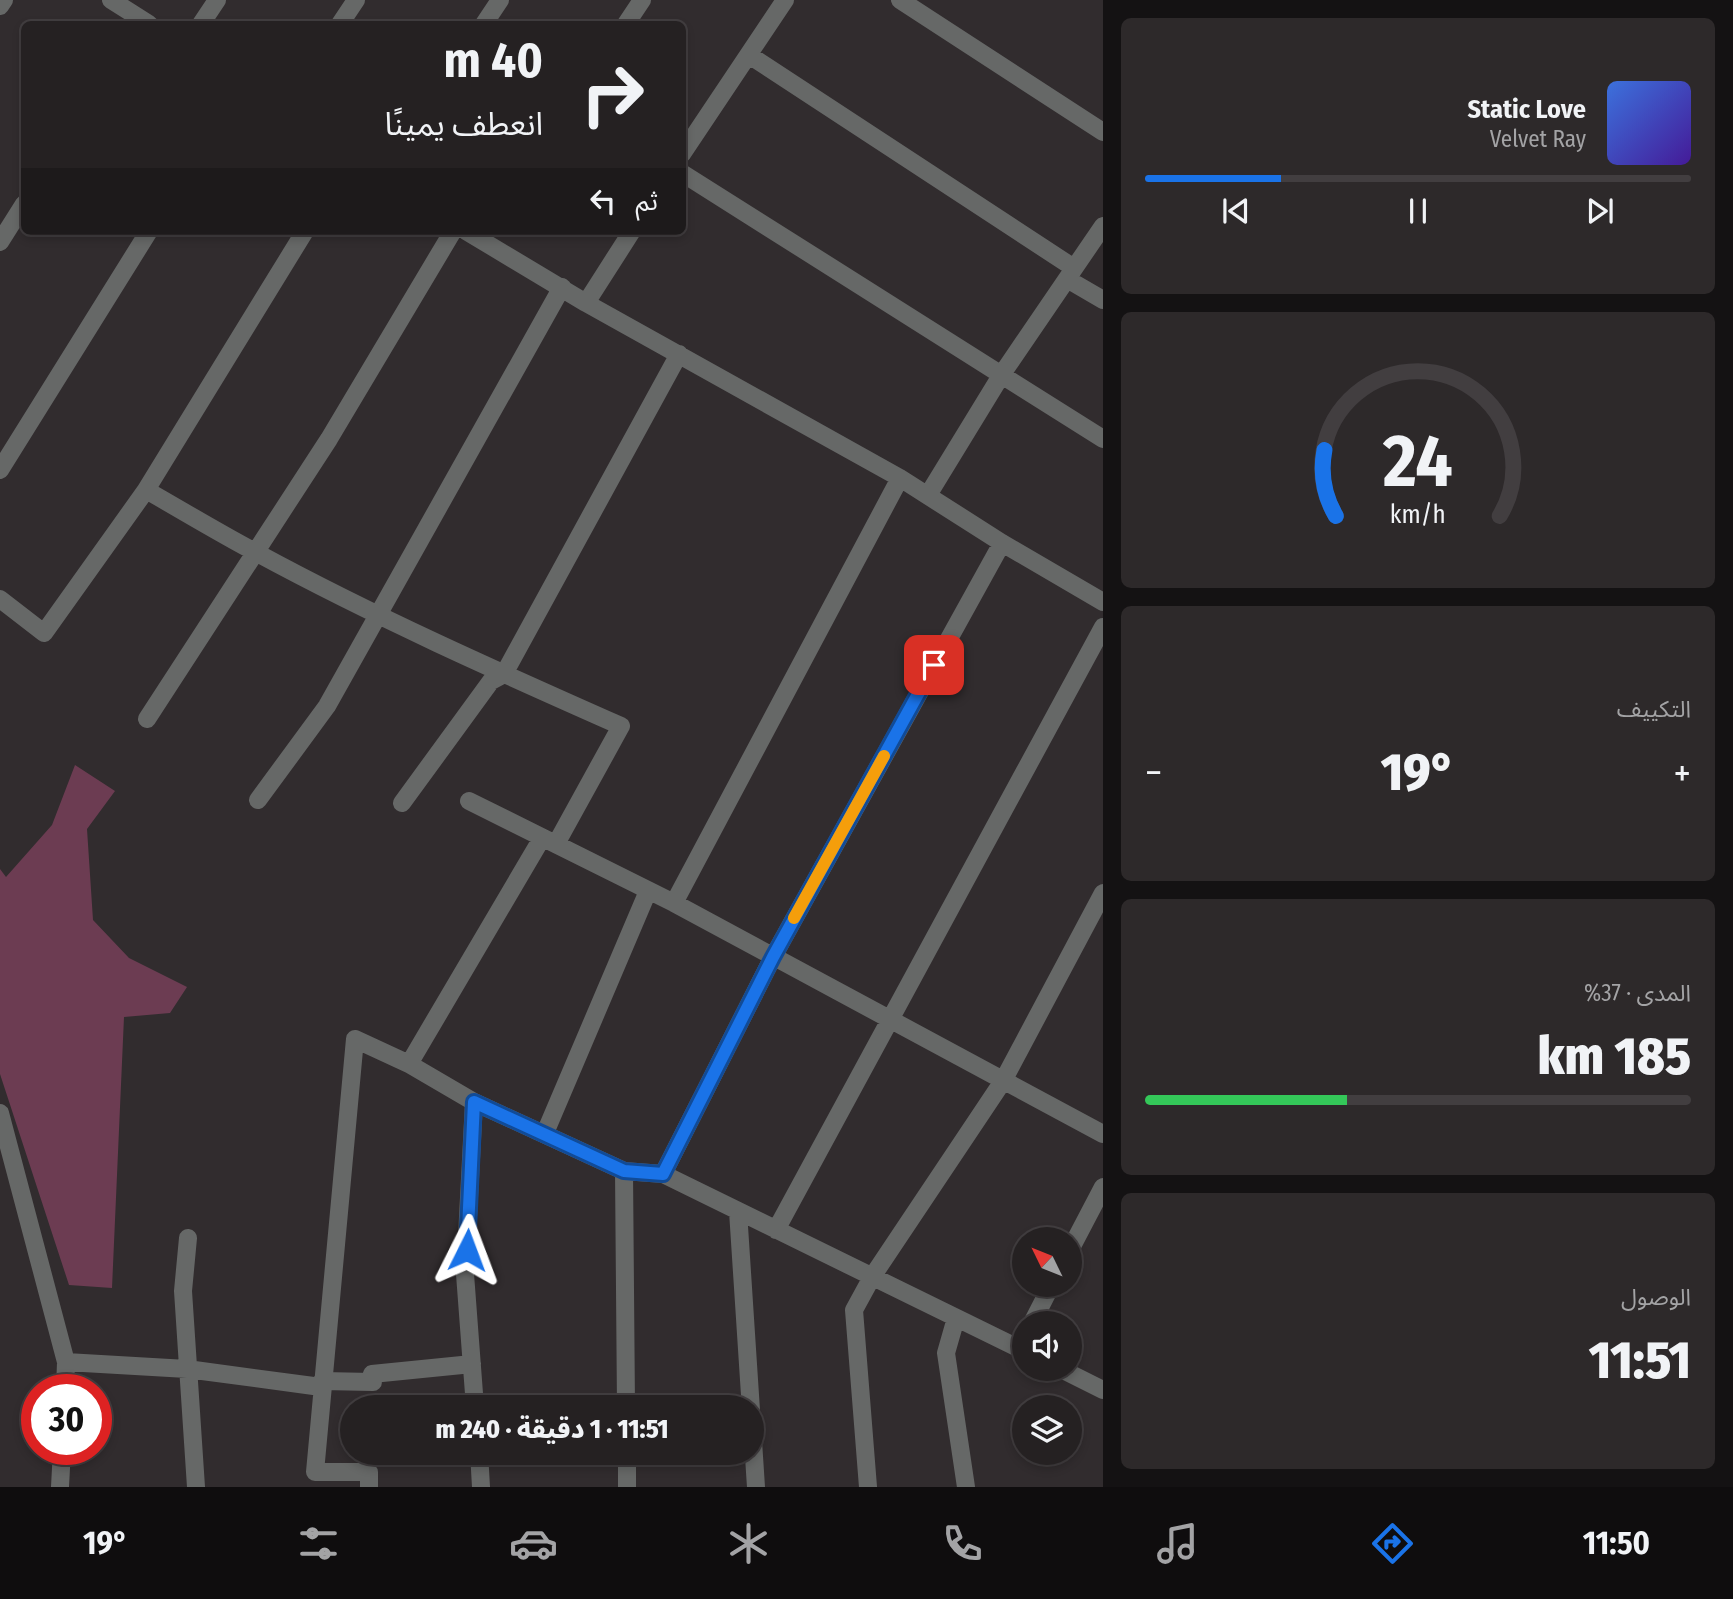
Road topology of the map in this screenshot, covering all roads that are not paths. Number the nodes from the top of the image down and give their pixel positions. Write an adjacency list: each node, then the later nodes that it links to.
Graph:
1 (4, 0): 9 (street)
2 (111, 0): 10 (street)
3 (217, 0): 11 (street)
4 (356, 0): 12 (street)
5 (500, 0): 13 (street)
6 (642, 0): 14 (street)
7 (785, 0): 15 (street)
8 (900, 0): 16 (street)
9 (0, 6)
10 (141, 21)
11 (203, 21)
12 (342, 21)
13 (486, 21)
14 (628, 21)
15 (749, 55): 17 (street); 27 (street)
16 (1103, 132)
17 (686, 148)
18 (686, 176): 32 (street)
19 (21, 209): 26 (street)
20 (1103, 226): 27 (street)
21 (147, 235): 34 (street)
22 (303, 235): 36 (street)
23 (451, 235): 39 (street)
24 (629, 235): 30 (street)
25 (486, 236): 28 (street)
26 (1, 240)
27 (1071, 274): 29 (street); 32 (street)
28 (562, 287): 30 (street); 42 (street)
29 (1103, 300)
30 (586, 303): 31 (street)
31 (679, 354): 35 (street); 44 (street)
32 (1002, 374): 33 (street); 37 (street)
33 (1103, 439)
34 (0, 471)
35 (900, 478): 37 (street); 52 (street)
36 (146, 490): 39 (street); 40 (street)
37 (928, 495): 38 (street)
38 (1002, 543): 41 (street); 53 (street)
39 (256, 553): 42 (street); 45 (street)
40 (0, 598)
41 (1103, 602)
42 (378, 614): 44 (street); 46 (street)
43 (1103, 627): 54 (street)
44 (504, 674): 48 (street); 49 (street)
45 (147, 719)
46 (258, 800)
47 (469, 801): 49 (street)
48 (402, 803)
49 (549, 841): 50 (street); 55 (street)
50 (649, 891): 52 (street); 59 (street)
51 (1103, 893): 56 (street)
52 (674, 903): 53 (street)
53 (773, 957): 54 (street); 62 (street)
54 (889, 1019): 56 (street); 66 (street)
55 (409, 1064): 57 (street); 76 (street)
56 (1003, 1081): 60 (street); 68 (street)
57 (474, 1102): 59 (street); 72 (street)
58 (0, 1113): 71 (street)
59 (545, 1133): 61 (street)
60 (1103, 1134)
61 (624, 1171): 62 (street); 79 (street)
62 (663, 1174): 64 (street)
63 (1103, 1186): 65 (street)
64 (738, 1211): 66 (street); 88 (street)
65 (1082, 1227)
66 (776, 1230): 68 (street)
67 (188, 1238): 73 (street)
68 (872, 1277): 69 (street); 89 (street)
69 (956, 1318): 70 (street); 90 (street)
70 (1012, 1343)
71 (66, 1362): 73 (street); 74 (street)
72 (472, 1364): 76 (street); 78 (street)
73 (187, 1369): 76 (street); 84 (street)
74 (66, 1374)
75 (1082, 1380): 77 (street)
76 (322, 1384): 85 (street)
77 (1103, 1390)
78 (474, 1395)
79 (626, 1395)
80 (61, 1465): 83 (street)
81 (480, 1465): 86 (street)
82 (627, 1465): 87 (street)
83 (60, 1487)
84 (196, 1487)
85 (369, 1487)
86 (481, 1487)
87 (627, 1487)
88 (756, 1487)
89 (868, 1487)
90 (966, 1487)

